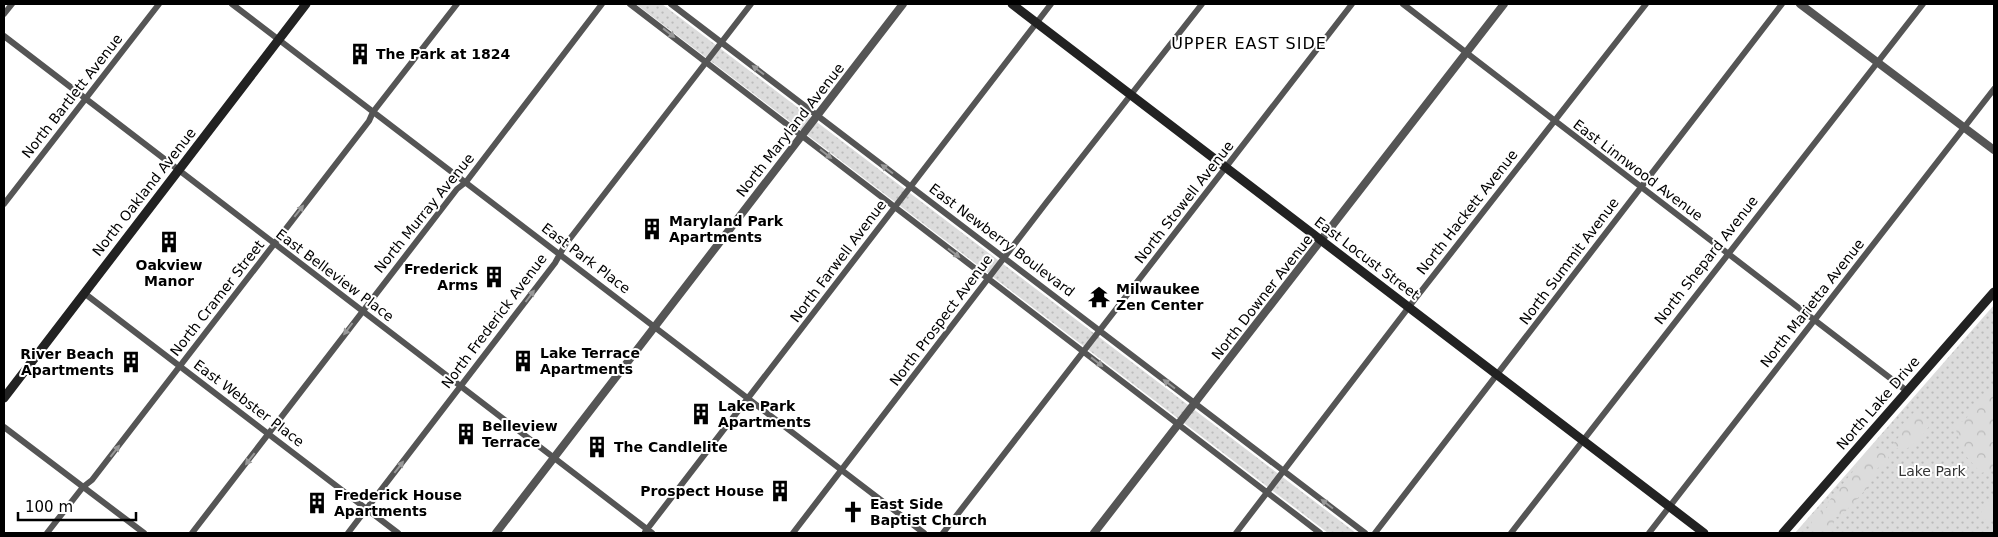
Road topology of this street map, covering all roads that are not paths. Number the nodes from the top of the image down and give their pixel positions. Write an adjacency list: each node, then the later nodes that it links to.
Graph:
1 (12, 4): 21 (street)
2 (159, 4): 31 (street, North Bartlett Avenue)
3 (232, 4): 24 (street, East Park Place)
4 (306, 4): 24 (main road, North Oakland Avenue)
5 (457, 4): 32 (street, North Cramer Street)
6 (602, 4): 40 (street, North Murray Avenue)
7 (630, 4): 27 (street, one-way to 27)
8 (671, 4): 25 (street, East Newberry Boulevard)
9 (751, 4): 25 (street, North Frederick Avenue)
10 (903, 4): 33 (street, North Maryland Avenue)
11 (1012, 4): 22 (main road, East Locust Street)
12 (1051, 4): 22 (street, North Farwell Avenue)
13 (1202, 4): 30 (street, North Prospect Avenue)
14 (1352, 4): 38 (street, North Stowell Avenue)
15 (1402, 4): 26 (street, East Linnwood Avenue)
16 (1504, 4): 26 (street, North Downer Avenue)
17 (1646, 4): 34 (street, North Hackett Avenue)
18 (1782, 4): 42 (street, North Summit Avenue)
19 (1800, 4): 28 (street)
20 (1922, 4): 28 (street, North Shepard Avenue)
21 (4, 14)
22 (1037, 22): 30 (main road, East Locust Street); 41 (street, North Farwell Avenue)
23 (4, 36): 31 (street, East Belleview Place)
24 (279, 39): 32 (street, East Park Place); 39 (main road, North Oakland Avenue)
25 (721, 42): 27 (street, North Frederick Avenue); 33 (street, East Newberry Boulevard, one-way to 25)
26 (1466, 53): 34 (street, East Linnwood Avenue); 45 (street, North Downer Avenue)
27 (706, 62): 36 (street); 47 (street, North Frederick Avenue)
28 (1877, 62): 35 (street); 48 (street, North Shepard Avenue)
29 (1994, 89): 35 (street, North Marietta Avenue)
30 (1131, 95): 38 (main road, East Locust Street); 49 (street, North Prospect Avenue)
31 (86, 99): 39 (street, East Belleview Place); 43 (street, North Bartlett Avenue)
32 (373, 112): 40 (street, East Park Place); 46 (street, North Cramer Street, one-way to 32)
33 (816, 115): 36 (street, North Maryland Avenue); 41 (street, East Newberry Boulevard, one-way to 33)
34 (1554, 121): 42 (street, East Linnwood Avenue); 53 (street, North Hackett Avenue)
35 (1964, 128): 37 (street); 55 (street, North Marietta Avenue)
36 (801, 135): 44 (street, one-way to 44); 56 (street, North Maryland Avenue)
37 (1994, 150)
38 (1226, 167): 45 (main road, East Locust Street); 57 (street, North Stowell Avenue)
39 (178, 170): 46 (street, East Belleview Place); 52 (main road, North Oakland Avenue)
40 (466, 182): 47 (street, East Park Place); 54 (street, North Murray Avenue)
41 (910, 186): 44 (street, North Farwell Avenue); 49 (street, East Newberry Boulevard)
42 (1641, 187): 48 (street, East Linnwood Avenue); 60 (street, North Summit Avenue)
43 (4, 204)
44 (895, 207): 50 (street, one-way to 50); 64 (street, North Farwell Avenue)
45 (1322, 241): 53 (main road, East Locust Street); 65 (street, North Downer Avenue)
46 (274, 244): 54 (street, East Belleview Place); 59 (street, North Cramer Street)
47 (559, 254): 56 (street, East Park Place); 61 (street, North Frederick Avenue, one-way to 47)
48 (1727, 254): 55 (street, East Linnwood Avenue); 69 (street, North Shepard Avenue)
49 (1004, 258): 50 (street, North Prospect Avenue); 57 (street, East Newberry Boulevard)
50 (988, 278): 58 (street); 71 (street, North Prospect Avenue)
51 (1994, 292): 62 (main road, North Lake Drive)
52 (84, 293): 59 (street, East Webster Place); 63 (main road, North Oakland Avenue)
53 (1408, 307): 60 (main road, East Locust Street); 72 (street, North Hackett Avenue)
54 (362, 311): 61 (street, East Belleview Place); 68 (street, North Murray Avenue, one-way to 68)
55 (1815, 320): 62 (street, East Linnwood Avenue); 75 (street, North Marietta Avenue)
56 (654, 326): 64 (street, East Park Place); 70 (street, North Maryland Avenue)
57 (1099, 330): 58 (street, North Stowell Avenue); 65 (street, East Newberry Boulevard, one-way to 57)
58 (1083, 352): 66 (street, one-way to 66); 86 (street, North Stowell Avenue)
59 (180, 366): 68 (street, East Webster Place); 73 (street, North Cramer Street, one-way to 59)
60 (1498, 376): 69 (main road, East Locust Street); 91 (street, North Summit Avenue)
61 (461, 386): 70 (street, East Belleview Place); 76 (street, North Frederick Avenue, one-way to 61)
62 (1907, 391): 95 (main road, North Lake Drive)
63 (4, 398)
64 (748, 398): 71 (street, East Park Place); 77 (street, North Farwell Avenue)
65 (1195, 404): 66 (street, North Downer Avenue); 72 (street, East Newberry Boulevard)
66 (1178, 425): 74 (street); 87 (street, North Downer Avenue)
67 (4, 427): 73 (street)
68 (269, 434): 76 (street, East Webster Place); 80 (street, North Murray Avenue, one-way to 80)
69 (1583, 440): 75 (main road, East Locust Street); 92 (street, North Shepard Avenue)
70 (553, 458): 77 (street, East Belleview Place); 83 (street, North Maryland Avenue)
71 (842, 469): 84 (street, North Prospect Avenue); 85 (street, East Park Place)
72 (1284, 471): 74 (street, North Hackett Avenue); 90 (street, East Newberry Boulevard, one-way to 72)
73 (83, 487): 78 (street, North Cramer Street); 79 (street)
74 (1267, 493): 88 (street, North Hackett Avenue); 89 (street)
75 (1670, 507): 93 (street, North Marietta Avenue); 94 (main road, East Locust Street)
76 (367, 509): 81 (street, North Frederick Avenue); 82 (street, East Webster Place)
77 (648, 532)
78 (48, 533)
79 (144, 533)
80 (192, 533)
81 (348, 533)
82 (398, 533)
83 (496, 533)
84 (793, 533)
85 (924, 533)
86 (943, 533)
87 (1094, 533)
88 (1236, 533)
89 (1320, 533)
90 (1365, 533)
91 (1375, 533)
92 (1511, 533)
93 (1650, 533)
94 (1704, 533)
95 (1783, 533)

